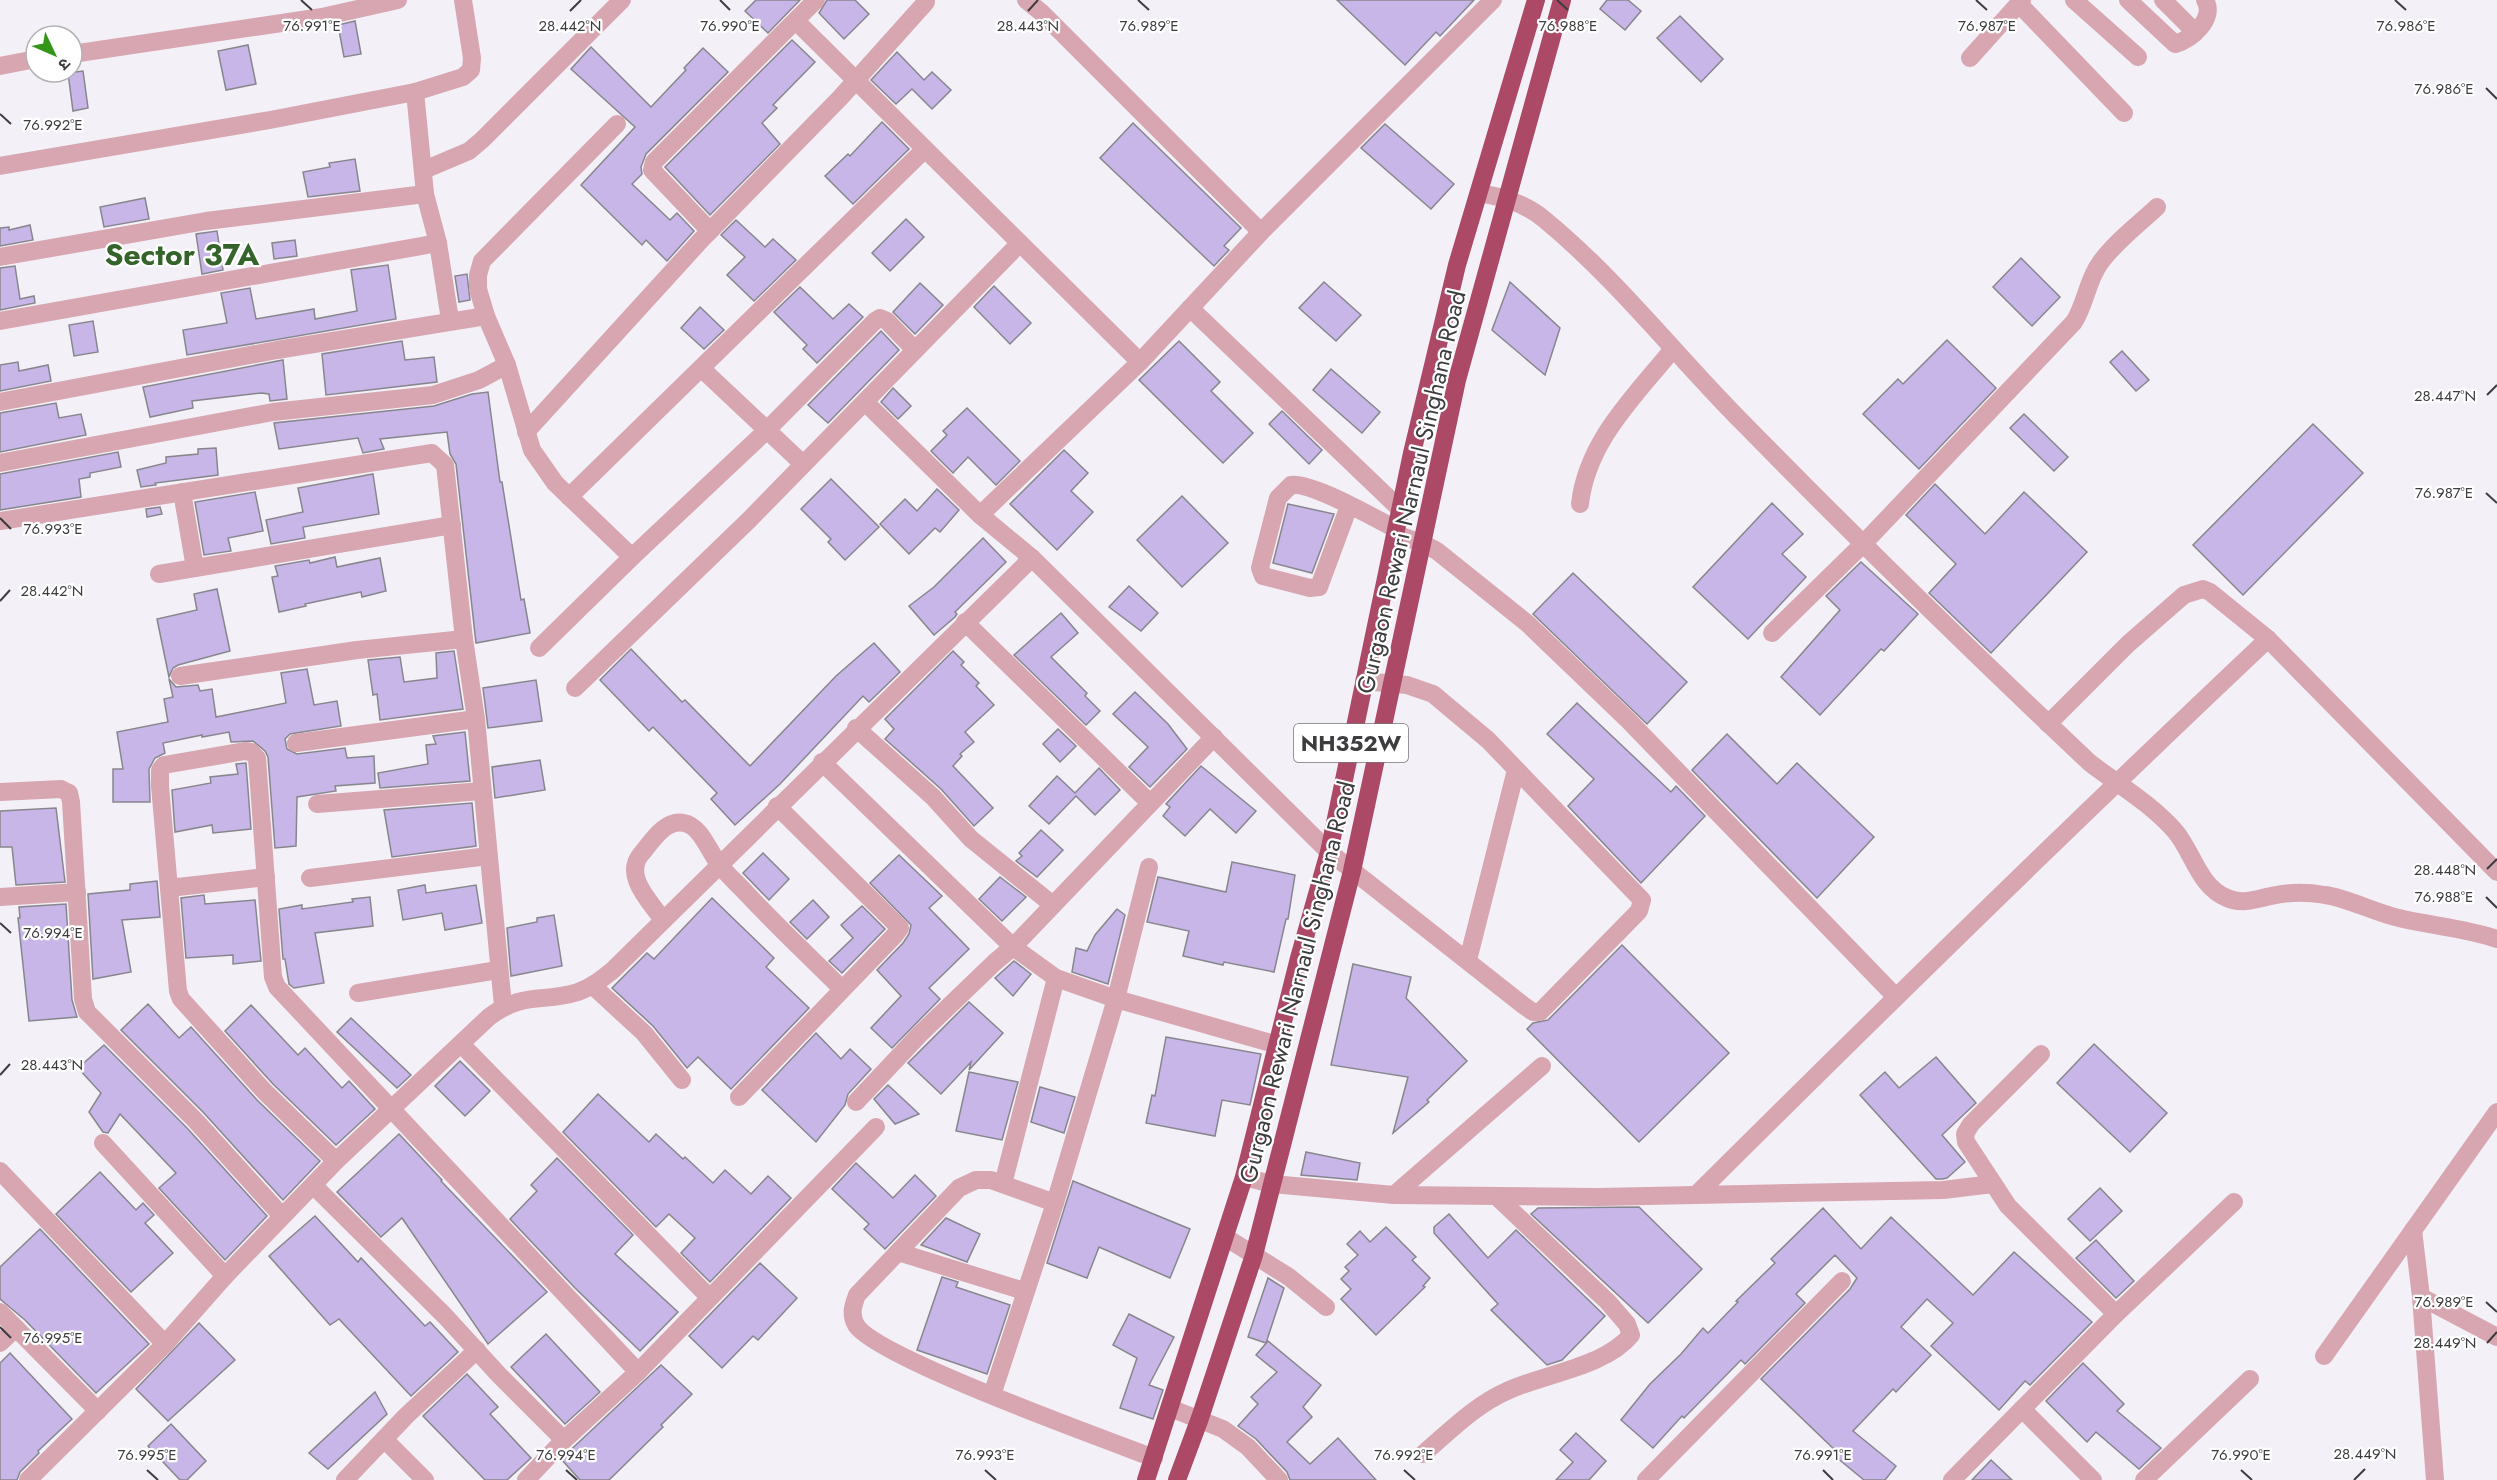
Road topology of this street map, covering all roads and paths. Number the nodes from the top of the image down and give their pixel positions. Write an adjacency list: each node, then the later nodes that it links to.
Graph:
1 (398, 0): 17 (street)
2 (463, 0): 23 (street)
3 (622, 0): 28 (street)
4 (816, 0): 15 (street)
5 (1026, 0): 34 (street)
6 (1493, 0): 34 (street)
7 (1536, 0): 29 (highway, NH352W)
8 (1562, 0): 31 (highway, Gurgaon Rewari Narnaul Singhana Road / NH352W)
9 (2074, 0): 18 (street)
10 (2128, 0): 16 (street)
11 (2163, 0): 16 (street)
12 (2205, 0): 16 (street)
13 (926, 2): 22 (street)
14 (2021, 2): 19 (street); 24 (street)
15 (796, 21): 22 (street); 33 (street)
16 (2194, 31)
17 (84, 52)
18 (2138, 57)
19 (1970, 58)
20 (24, 61): 21 (street)
21 (0, 66)
22 (857, 80): 26 (street); 33 (street)
23 (415, 92): 27 (street); 28 (street)
24 (2124, 113)
25 (617, 124): 39 (street)
26 (924, 150): 36 (street); 46 (street)
27 (0, 166)
28 (424, 170): 30 (street)
29 (1479, 193): 31 (street); 57 (highway, NH352W)
30 (425, 194): 35 (street); 37 (street)
31 (1507, 198): 42 (street); 62 (highway, Gurgaon Rewari Narnaul Singhana Road / NH352W)
32 (2157, 207): 63 (street)
33 (710, 231): 50 (street)
34 (1261, 232): 38 (street)
35 (438, 243): 40 (street); 41 (street)
36 (1020, 243): 43 (street); 44 (street)
37 (0, 257)
38 (1190, 308): 44 (street); 57 (street)
39 (486, 316): 40 (street); 45 (street)
40 (450, 320): 47 (street)
41 (0, 321)
42 (1673, 349): 55 (street); 63 (street)
43 (915, 350): 48 (street); 49 (street)
44 (1140, 362): 58 (street)
45 (507, 365): 50 (street); 51 (street)
46 (702, 369): 49 (street); 54 (street)
47 (0, 402)
48 (865, 402): 52 (street); 58 (street)
49 (767, 430): 52 (street); 64 (street)
50 (526, 432): 54 (street)
51 (0, 463)
52 (803, 464): 76 (street)
53 (182, 492): 59 (street); 60 (street); 66 (street)
54 (569, 497): 64 (street)
55 (1580, 504)
56 (1349, 506): 56 (street); 61 (street)
57 (1400, 509): 61 (highway, NH352W)
58 (980, 515): 65 (street)
59 (0, 521)
60 (452, 525): 66 (street); 70 (street)
61 (1396, 531): 62 (street); 74 (highway, NH352W)
62 (1422, 543): 75 (highway, Gurgaon Rewari Narnaul Singhana Road / NH352W); 111 (street)
63 (1863, 544): 69 (street); 78 (street)
64 (632, 557): 72 (street)
65 (1032, 558): 68 (street); 80 (street)
66 (195, 568): 67 (street)
67 (159, 574)
68 (965, 622): 79 (street); 87 (street)
69 (1772, 633)
70 (464, 639): 73 (street); 77 (street)
71 (2268, 639): 78 (street); 84 (street); 95 (street)
72 (539, 648)
73 (180, 676)
74 (1364, 681): 75 (street); 90 (highway, NH352W)
75 (1391, 682): 83 (street); 94 (highway, Gurgaon Rewari Narnaul Singhana Road / NH352W)
76 (575, 688)
77 (476, 719): 81 (street); 85 (street)
78 (2049, 724): 84 (street)
79 (856, 728): 82 (street); 101 (street)
80 (1214, 737): 87 (street); 90 (street)
81 (296, 743)
82 (822, 762): 89 (street); 104 (street)
83 (1516, 770): 105 (street); 105 (street)
84 (2115, 783): 103 (street); 111 (street)
85 (482, 791): 88 (street); 91 (street)
86 (0, 792): 99 (street)
87 (1150, 803): 101 (street)
88 (317, 804)
89 (777, 806): 92 (street); 109 (street)
90 (1329, 852): 94 (street); 115 (highway, NH352W)
91 (488, 856): 97 (street); 106 (street)
92 (719, 864): 102 (street); 102 (street); 109 (street)
93 (1149, 867): 112 (street)
94 (1352, 871): 105 (street); 129 (highway, Gurgaon Rewari Narnaul Singhana Road / NH352W)
95 (2497, 872)
96 (266, 877): 98 (street); 98 (street); 121 (street)
97 (310, 878)
98 (169, 888): 125 (street)
99 (77, 892): 100 (street); 137 (street)
100 (0, 897)
101 (1053, 905): 104 (street)
102 (663, 920): 108 (street)
103 (2497, 939)
104 (1013, 947): 107 (street); 120 (street)
105 (1468, 960)
106 (498, 970): 110 (street); 113 (street)
107 (1056, 978): 112 (street); 128 (street)
108 (593, 986): 113 (street); 118 (street)
109 (842, 989): 119 (street)
110 (358, 993)
111 (1895, 996): 133 (street)
112 (1116, 999): 115 (street); 136 (street)
113 (503, 1006): 114 (street)
114 (461, 1044): 121 (street); 145 (street)
115 (1278, 1045): 127 (highway, NH352W)
116 (2041, 1054): 130 (street)
117 (1542, 1066): 132 (street)
118 (682, 1080)
119 (740, 1097)
120 (856, 1102)
121 (390, 1108): 125 (street); 156 (street)
122 (2497, 1112): 138 (street)
123 (876, 1127): 145 (street)
124 (103, 1143): 142 (street)
125 (336, 1161): 131 (street)
126 (0, 1172): 153 (street)
127 (1245, 1177): 129 (street); 139 (highway, NH352W)
128 (1003, 1184): 136 (street); 140 (street)
129 (1272, 1184): 132 (street); 141 (highway, Gurgaon Rewari Narnaul Singhana Road / NH352W)
130 (1993, 1184): 133 (street); 149 (street)
131 (313, 1185): 137 (street); 154 (street)
132 (1394, 1195): 134 (street)
133 (1696, 1195): 134 (street)
134 (1496, 1196): 165 (street)
135 (2234, 1202): 149 (street)
136 (1055, 1203): 144 (street)
137 (282, 1216): 142 (street)
138 (2413, 1230): 146 (street); 155 (street)
139 (1225, 1237): 141 (street); 159 (highway, NH352W)
140 (898, 1252): 144 (street); 158 (street)
141 (1254, 1255): 147 (street); 162 (highway, Gurgaon Rewari Narnaul Singhana Road / NH352W)
142 (225, 1276): 153 (street)
143 (1842, 1281): 174 (street)
144 (1024, 1292): 158 (street)
145 (709, 1297): 156 (street)
146 (2421, 1297): 151 (street); 178 (street)
147 (1326, 1307)
148 (0, 1312): 150 (street)
149 (2116, 1314): 160 (street)
150 (16, 1328): 152 (street); 161 (street)
151 (2497, 1337)
152 (0, 1342)
153 (165, 1344): 161 (street)
154 (477, 1350): 163 (street); 164 (street)
155 (2324, 1356)
156 (638, 1371): 164 (street)
157 (2250, 1379): 177 (street)
158 (992, 1395): 166 (street)
159 (1170, 1408): 162 (street); 166 (highway, NH352W)
160 (2022, 1409): 175 (street); 176 (street)
161 (98, 1411): 167 (street)
162 (1200, 1418): 172 (highway, Gurgaon Rewari Narnaul Singhana Road / NH352W); 173 (street)
163 (384, 1439): 168 (street); 169 (street)
164 (564, 1440): 170 (street)
165 (1423, 1454)
166 (1154, 1458): 171 (highway, NH352W)
167 (28, 1480)
168 (345, 1480)
169 (425, 1480)
170 (526, 1480)
171 (1146, 1480)
172 (1177, 1480)
173 (1279, 1480)
174 (1646, 1480)
175 (1952, 1480)
176 (2093, 1480)
177 (2145, 1480)
178 (2435, 1480)

